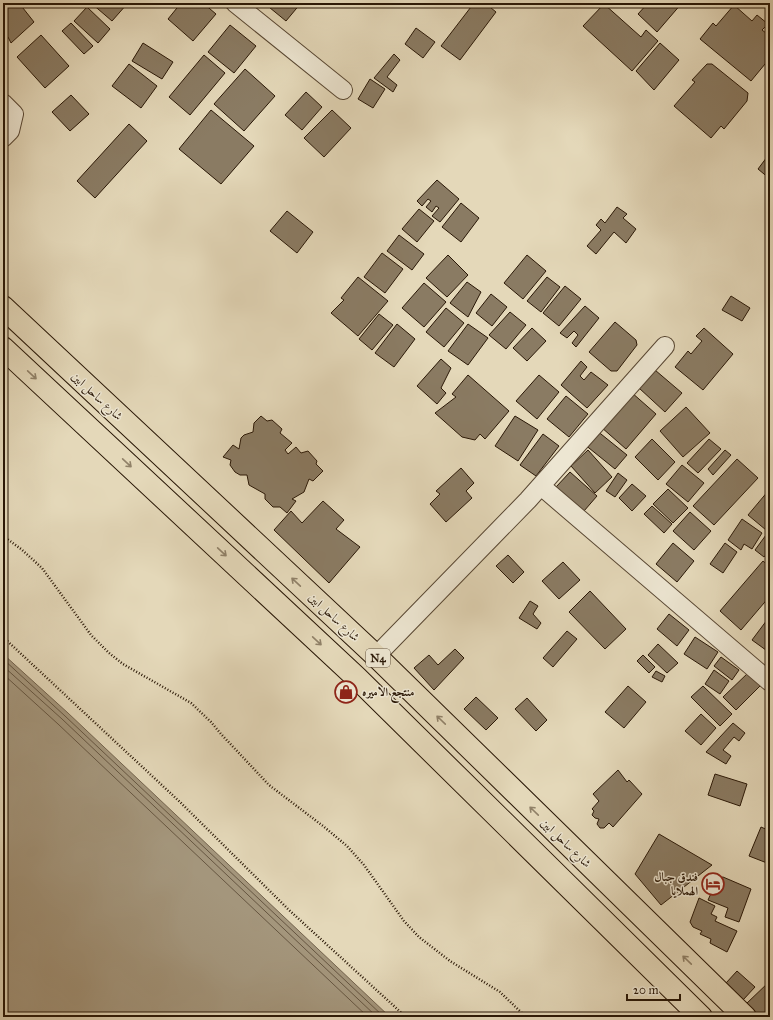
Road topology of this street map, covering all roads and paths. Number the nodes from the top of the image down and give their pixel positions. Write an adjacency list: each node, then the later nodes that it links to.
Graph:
1 (237, 4): 2 (street)
2 (343, 90)
3 (3, 103): 4 (street)
4 (3, 138)
5 (3, 307): 11 (highway, شارع ساحل ابين / N4, one-way to 5)
6 (665, 346): 8 (street)
7 (3, 348): 12 (highway, N4, one-way to 12)
8 (541, 486): 11 (street); 13 (street)
9 (3, 536): 15 (path)
10 (3, 637): 14 (path)
11 (376, 656): 12 (highway); 17 (highway, شارع ساحل ابين / N4, one-way to 11)
12 (357, 678): 16 (highway, N4)
13 (770, 682)
14 (406, 1017)
15 (526, 1017)
16 (701, 1017)
17 (744, 1017)

